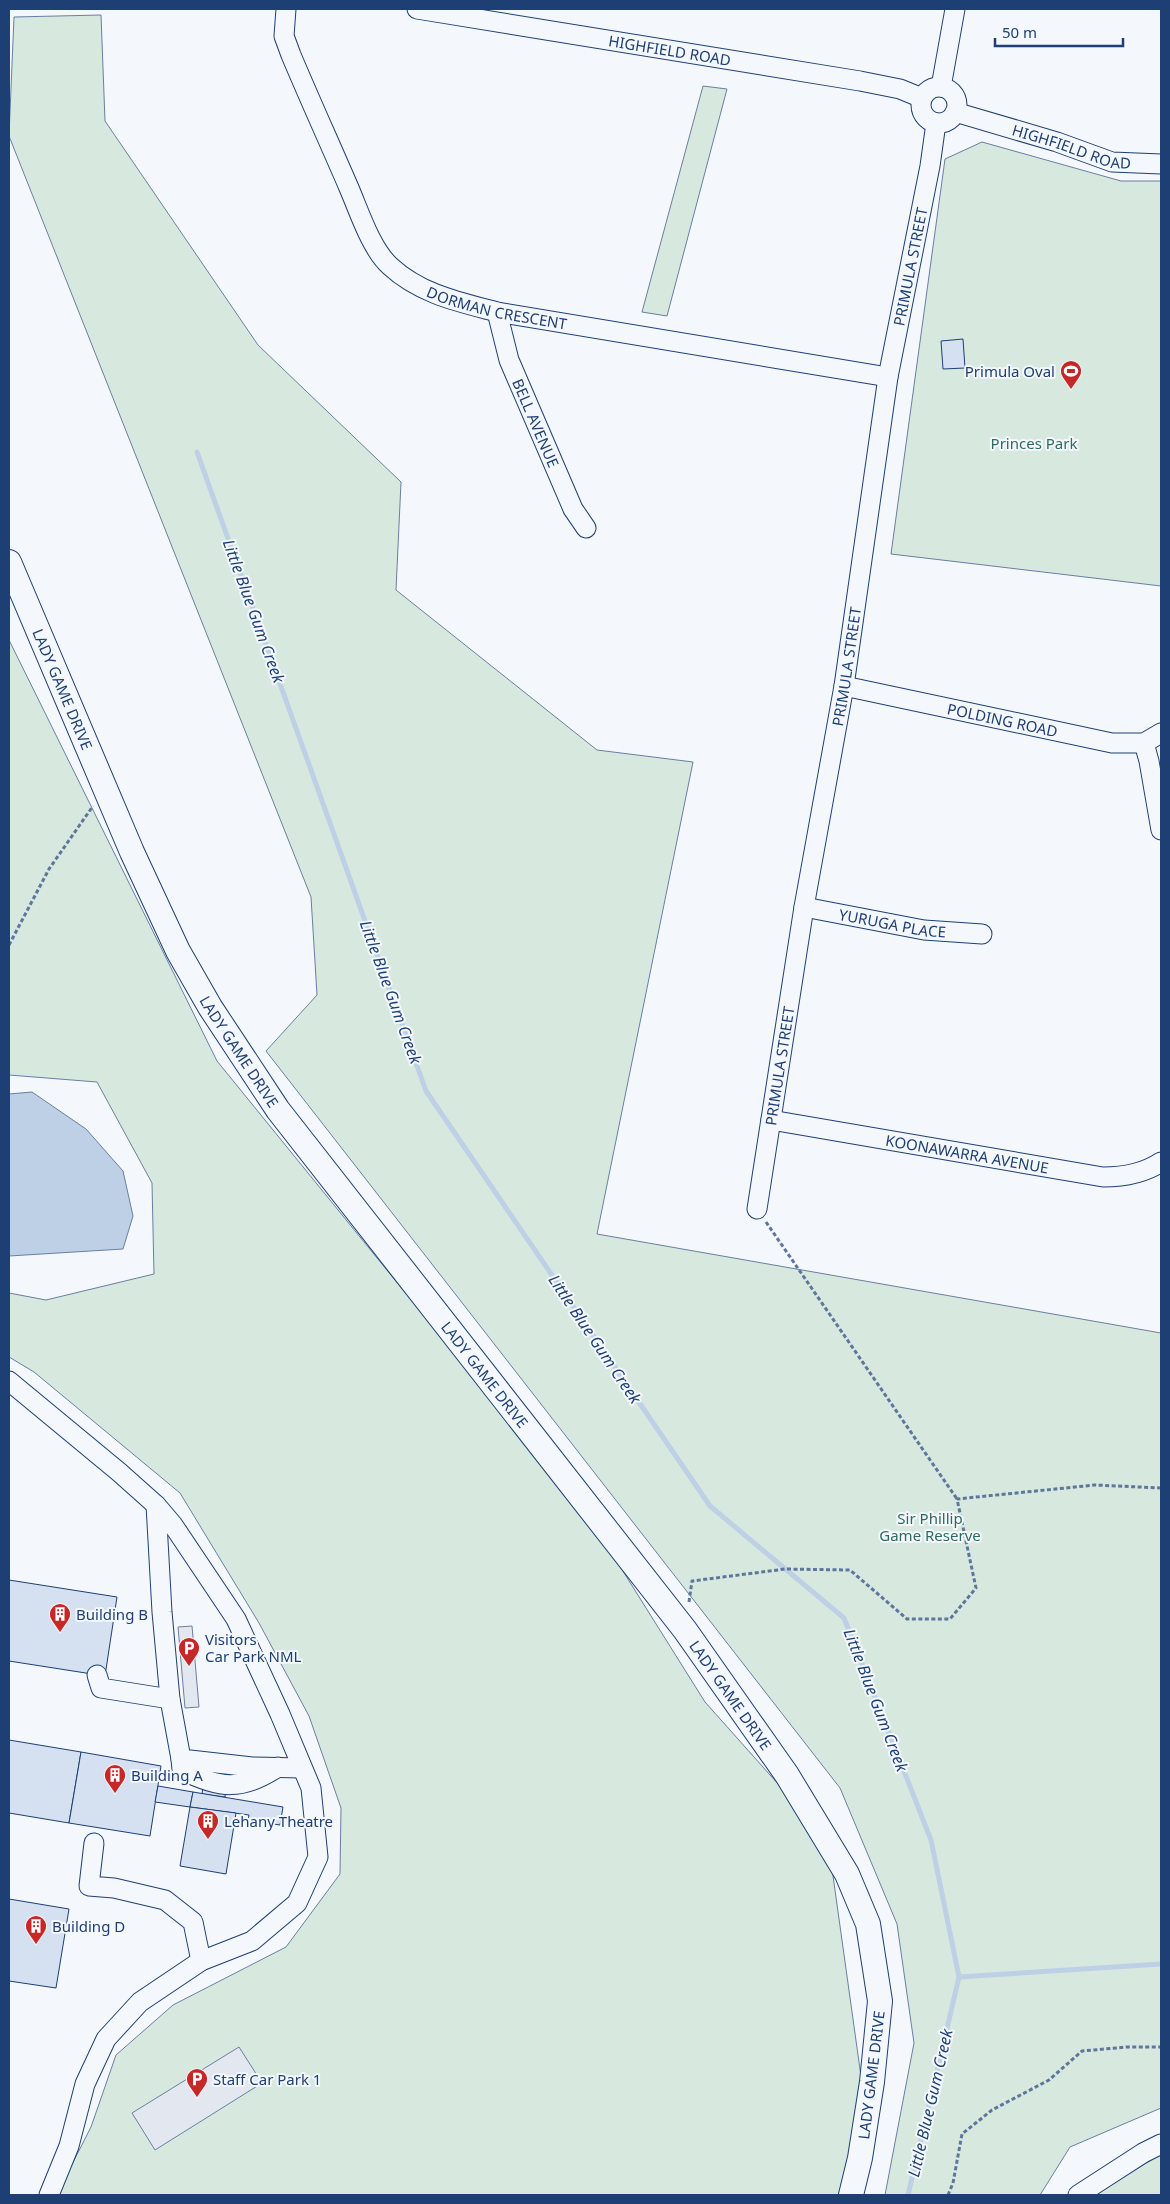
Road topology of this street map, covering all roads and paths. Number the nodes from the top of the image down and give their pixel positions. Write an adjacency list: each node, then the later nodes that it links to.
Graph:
1 (286, 9): 9 (street, DORMAN CRESCENT)
2 (416, 9): 5 (street, HIGHFIELD ROAD)
3 (955, 9): 4 (street)
4 (941, 87): 5 (street); 6 (street)
5 (922, 98): 7 (street)
6 (955, 112): 7 (street); 8 (street, HIGHFIELD ROAD)
7 (936, 123): 10 (street, PRIMULA STREET)
8 (1161, 164)
9 (497, 312): 10 (street, DORMAN CRESCENT); 11 (street, BELL AVENUE)
10 (888, 377): 13 (street, PRIMULA STREET)
11 (586, 528)
12 (9, 562): 16 (main road, LADY GAME DRIVE)
13 (844, 686): 15 (street, POLDING ROAD); 18 (street, PRIMULA STREET)
14 (1161, 733): 15 (street)
15 (1144, 743): 17 (street)
16 (106, 790): 20 (path); 28 (main road, LADY GAME DRIVE)
17 (1161, 830)
18 (804, 907): 19 (street, YURUGA PLACE); 21 (street, PRIMULA STREET)
19 (982, 934)
20 (9, 944)
21 (771, 1120): 22 (street, KOONAWARRA AVENUE); 23 (street, PRIMULA STREET)
22 (1161, 1162)
23 (757, 1209): 26 (path)
24 (9, 1381): 27 (street)
25 (1161, 1488): 26 (path)
26 (958, 1499): 28 (path)
27 (156, 1506): 30 (street); 31 (street)
28 (685, 1630): 37 (main road, LADY GAME DRIVE)
29 (97, 1675): 30 (street)
30 (170, 1699): 31 (street)
31 (302, 1768): 33 (street)
32 (94, 1843): 33 (street)
33 (201, 1962): 36 (street)
34 (1161, 2047): 38 (path)
35 (1161, 2144): 39 (street)
36 (50, 2195)
37 (851, 2195)
38 (948, 2195)
39 (1078, 2195)

